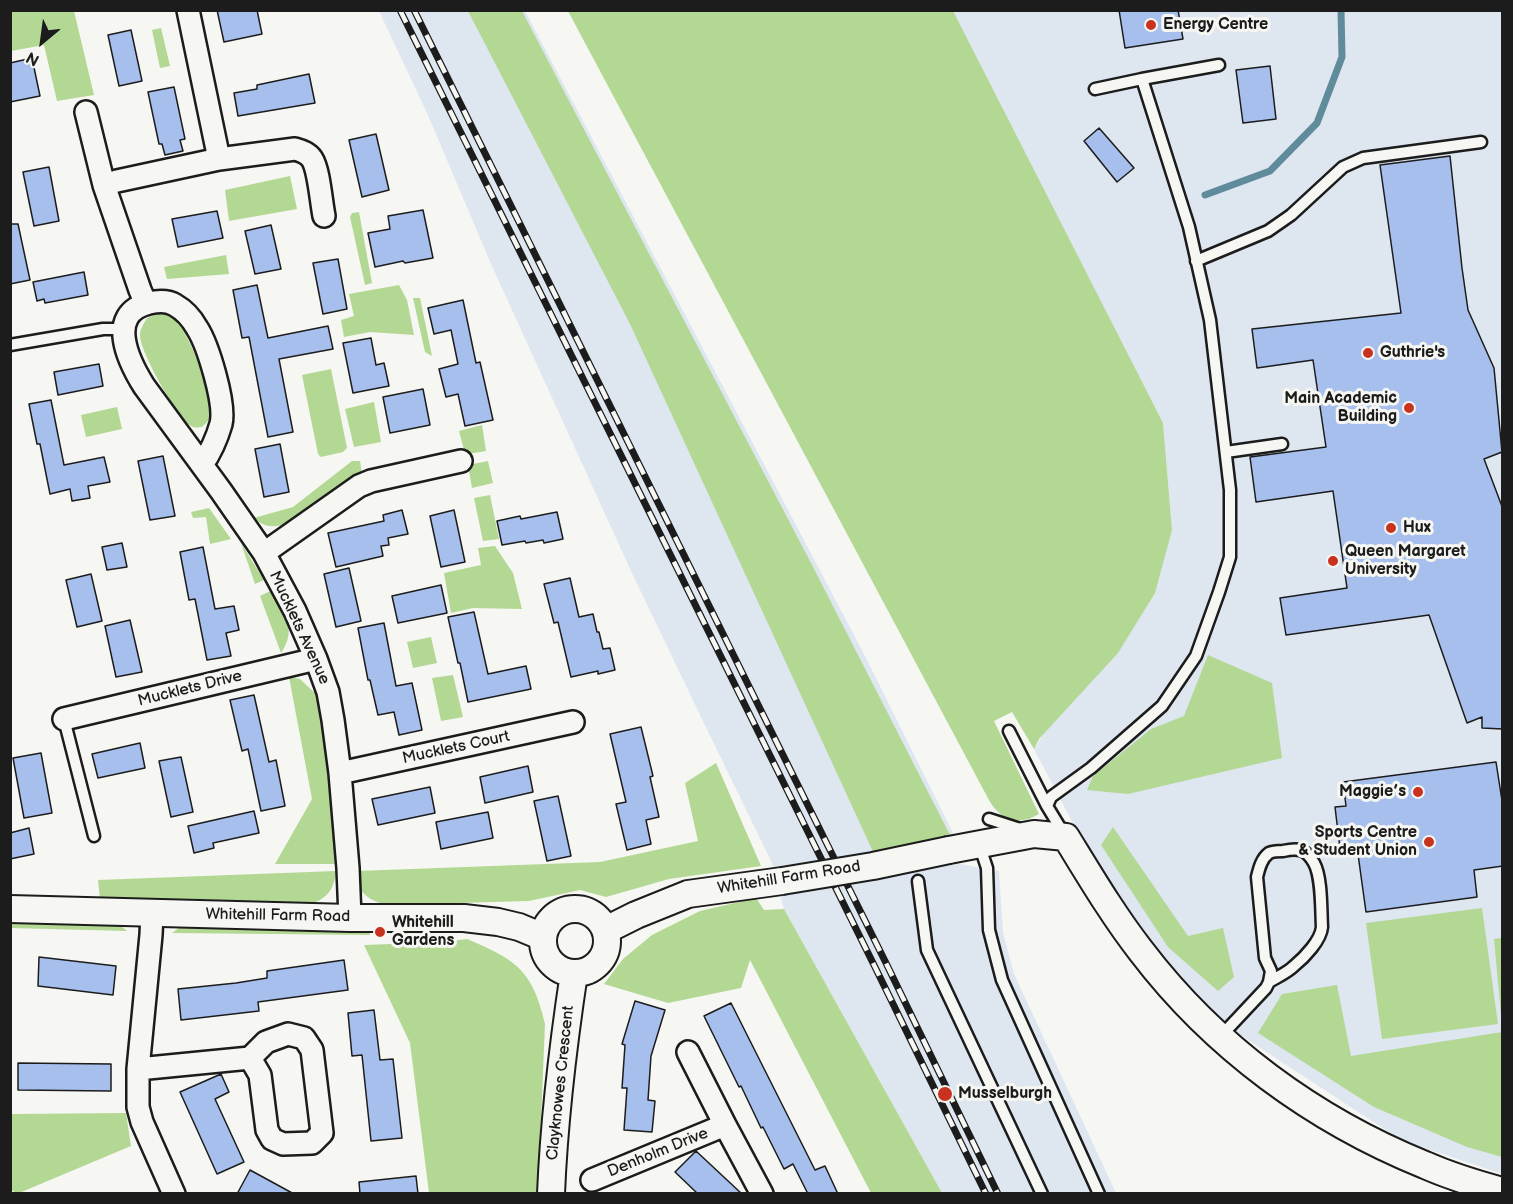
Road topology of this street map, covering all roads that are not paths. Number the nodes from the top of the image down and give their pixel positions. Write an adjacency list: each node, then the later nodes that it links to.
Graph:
1 (188, 10): 7 (street)
2 (1219, 65): 3 (lane)
3 (1142, 79): 4 (lane); 10 (lane)
4 (1095, 89)
5 (86, 112): 8 (street)
6 (1480, 142): 10 (lane)
7 (219, 159): 8 (street); 9 (street)
8 (104, 185): 11 (street)
9 (324, 216)
10 (1196, 261): 15 (lane)
11 (146, 304): 12 (street); 17 (street)
12 (123, 330): 13 (lane); 17 (street, Mucklets Avenue)
13 (10, 345)
14 (1282, 444): 15 (lane)
15 (1226, 452): 24 (lane)
16 (461, 461): 18 (street)
17 (202, 465): 18 (street, Mucklets Avenue)
18 (264, 553): 19 (street, Mucklets Avenue)
19 (316, 658): 20 (street, Mucklets Drive); 23 (street, Mucklets Avenue)
20 (64, 719): 27 (lane)
21 (573, 722): 23 (street, Mucklets Court)
22 (1009, 731): 24 (lane)
23 (340, 773): 33 (street, Mucklets Avenue)
24 (1047, 806): 28 (lane)
25 (989, 819): 26 (lane)
26 (1034, 834): 28 (street, Whitehill Farm Road); 29 (street, Whitehill Farm Road)
27 (94, 836)
28 (1066, 837): 38 (street)
29 (978, 844): 34 (street, Whitehill Farm Road, bridge); 49 (lane)
30 (918, 880): 48 (lane)
31 (10, 909): 32 (street, Whitehill Farm Road)
32 (152, 913): 33 (street, Whitehill Farm Road); 41 (street)
33 (350, 918): 35 (street, Whitehill Farm Road)
34 (606, 930): 35 (street); 36 (street)
35 (543, 937): 36 (street)
36 (574, 973): 46 (street, Clayknowes Crescent)
37 (1269, 982): 37 (lane); 38 (lane)
38 (1220, 1037): 44 (street)
39 (688, 1052): 42 (street, Denholm Drive)
40 (250, 1058): 40 (street); 41 (street)
41 (138, 1069): 45 (street)
42 (725, 1125): 43 (street, Denholm Drive); 47 (street, Denholm Drive)
43 (592, 1180)
44 (1503, 1191)
45 (174, 1194)
46 (551, 1194)
47 (762, 1194)
48 (1042, 1194)
49 (1099, 1194)

